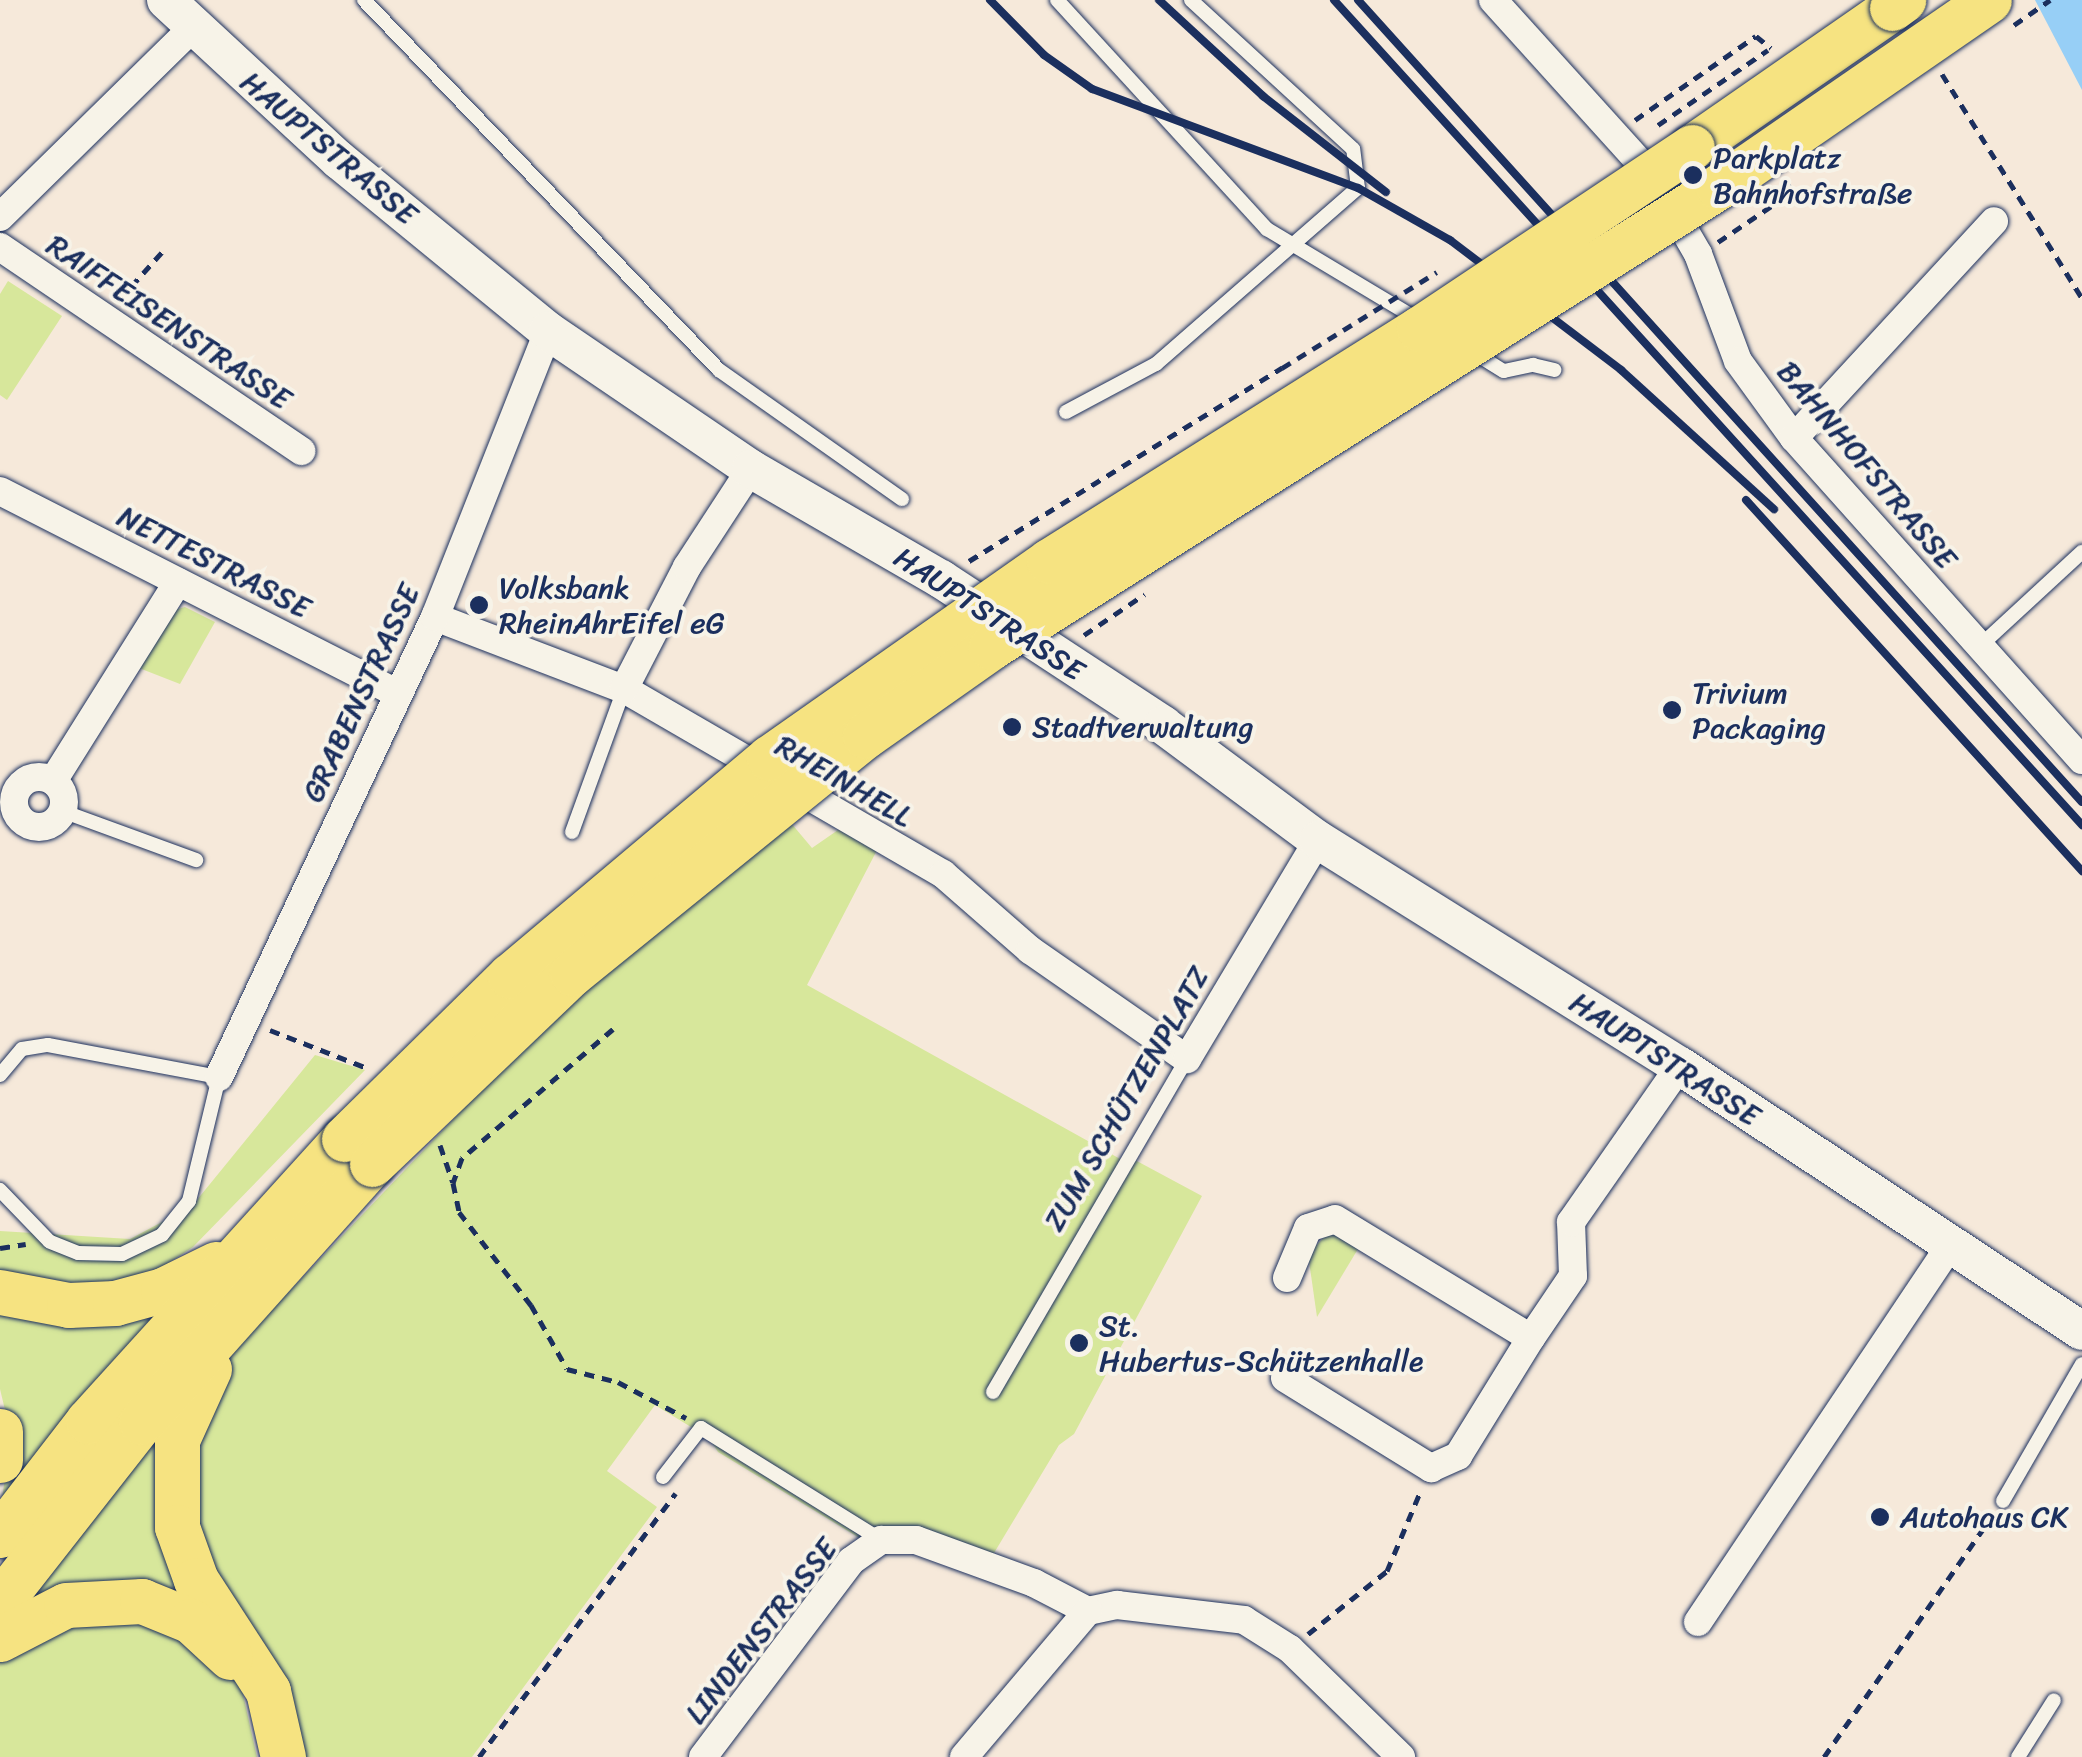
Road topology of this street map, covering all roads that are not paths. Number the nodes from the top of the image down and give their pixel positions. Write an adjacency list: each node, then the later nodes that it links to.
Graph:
1 (166, 0): 8 (main road, HAUPTSTRASSE)
2 (364, 0): 20 (lane)
3 (1057, 0): 11 (lane)
4 (1191, 0): 11 (lane)
5 (1493, 0): 16 (street, BAHNHOFSTRASSE)
6 (1904, 0): 38 (highway, bridge)
7 (1989, 0): 38 (highway, bridge)
8 (191, 29): 9 (street); 13 (main road, HAUPTSTRASSE)
9 (0, 217)
10 (1994, 221): 16 (street)
11 (1294, 244): 14 (lane); 15 (lane)
12 (0, 247): 17 (street, RAIFFEISENSTRASSE)
13 (548, 331): 18 (main road, HAUPTSTRASSE); 23 (street, GRABENSTRASSE)
14 (1554, 370)
15 (1066, 412)
16 (1794, 438): 24 (street, BAHNHOFSTRASSE)
17 (301, 451)
18 (752, 469): 25 (street); 32 (main road, HAUPTSTRASSE)
19 (0, 490): 22 (street, NETTESTRASSE)
20 (902, 499)
21 (2082, 552): 24 (lane)
22 (178, 582): 26 (street, NETTESTRASSE); 28 (street)
23 (436, 618): 25 (street, RHEINHELL); 26 (street, GRABENSTRASSE)
24 (1980, 646): 27 (street, BAHNHOFSTRASSE)
25 (624, 688): 31 (lane); 34 (street, RHEINHELL)
26 (397, 693): 37 (street, GRABENSTRASSE)
27 (2082, 760)
28 (52, 781): 29 (street); 30 (street)
29 (62, 811): 30 (street); 33 (lane)
30 (8, 812)
31 (572, 832)
32 (1318, 840): 34 (street, ZUM SCHÜTZENPLATZ); 35 (main road, HAUPTSTRASSE)
33 (196, 860)
34 (1186, 1060): 49 (lane, ZUM SCHÜTZENPLATZ)
35 (1680, 1066): 40 (main road, HAUPTSTRASSE); 46 (street)
36 (0, 1076): 37 (lane)
37 (219, 1077): 39 (lane)
38 (358, 1152): 41 (highway); 44 (highway)
39 (0, 1190)
40 (1950, 1246): 45 (main road, HAUPTSTRASSE); 58 (street)
41 (235, 1254): 43 (highway); 54 (highway)
42 (1287, 1278): 46 (street)
43 (0, 1292)
44 (245, 1300): 56 (highway); 62 (highway)
45 (2082, 1331)
46 (1531, 1338): 48 (street)
47 (2082, 1364): 53 (lane)
48 (1285, 1378)
49 (993, 1392)
50 (0, 1432): 51 (highway)
51 (0, 1460)
52 (662, 1477): 55 (lane)
53 (2002, 1500)
54 (0, 1535)
55 (881, 1540): 57 (street, LINDENSTRASSE); 63 (street, LINDENSTRASSE)
56 (0, 1602)
57 (1088, 1611): 64 (street); 65 (street)
58 (1698, 1622)
59 (0, 1638): 61 (highway)
60 (2054, 1700): 66 (lane)
61 (266, 1757)
62 (282, 1757)
63 (703, 1757)
64 (964, 1757)
65 (1401, 1757)
66 (2018, 1757)

